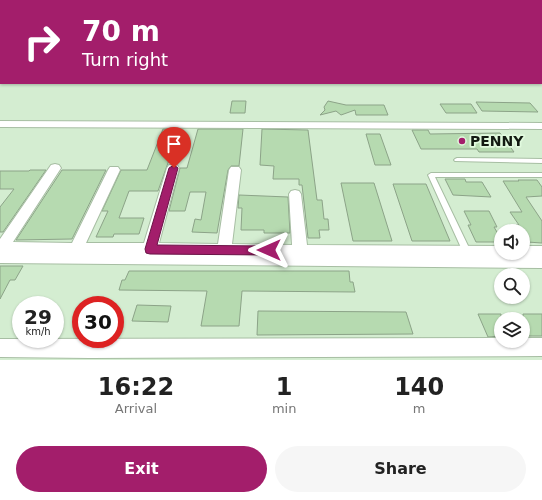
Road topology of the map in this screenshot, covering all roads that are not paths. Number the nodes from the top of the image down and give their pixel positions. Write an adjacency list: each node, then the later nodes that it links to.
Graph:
1 (0, 118): 2 (street)
2 (542, 120)
3 (0, 124): 4 (street)
4 (542, 126)
5 (457, 160): 6 (lane)
6 (542, 161)
7 (55, 168): 17 (street)
8 (174, 168): 14 (street)
9 (114, 170): 13 (street)
10 (235, 170): 15 (street)
11 (542, 175): 18 (lane)
12 (295, 194): 16 (street)
13 (76, 249): 14 (street); 17 (street)
14 (150, 249): 15 (street)
15 (224, 250): 16 (street)
16 (300, 250): 18 (street)
17 (1, 251): 22 (street)
18 (467, 252): 19 (street)
19 (494, 252)
20 (530, 252): 21 (street)
21 (542, 252)
22 (542, 262)
23 (542, 346): 24 (street)
24 (0, 348)

